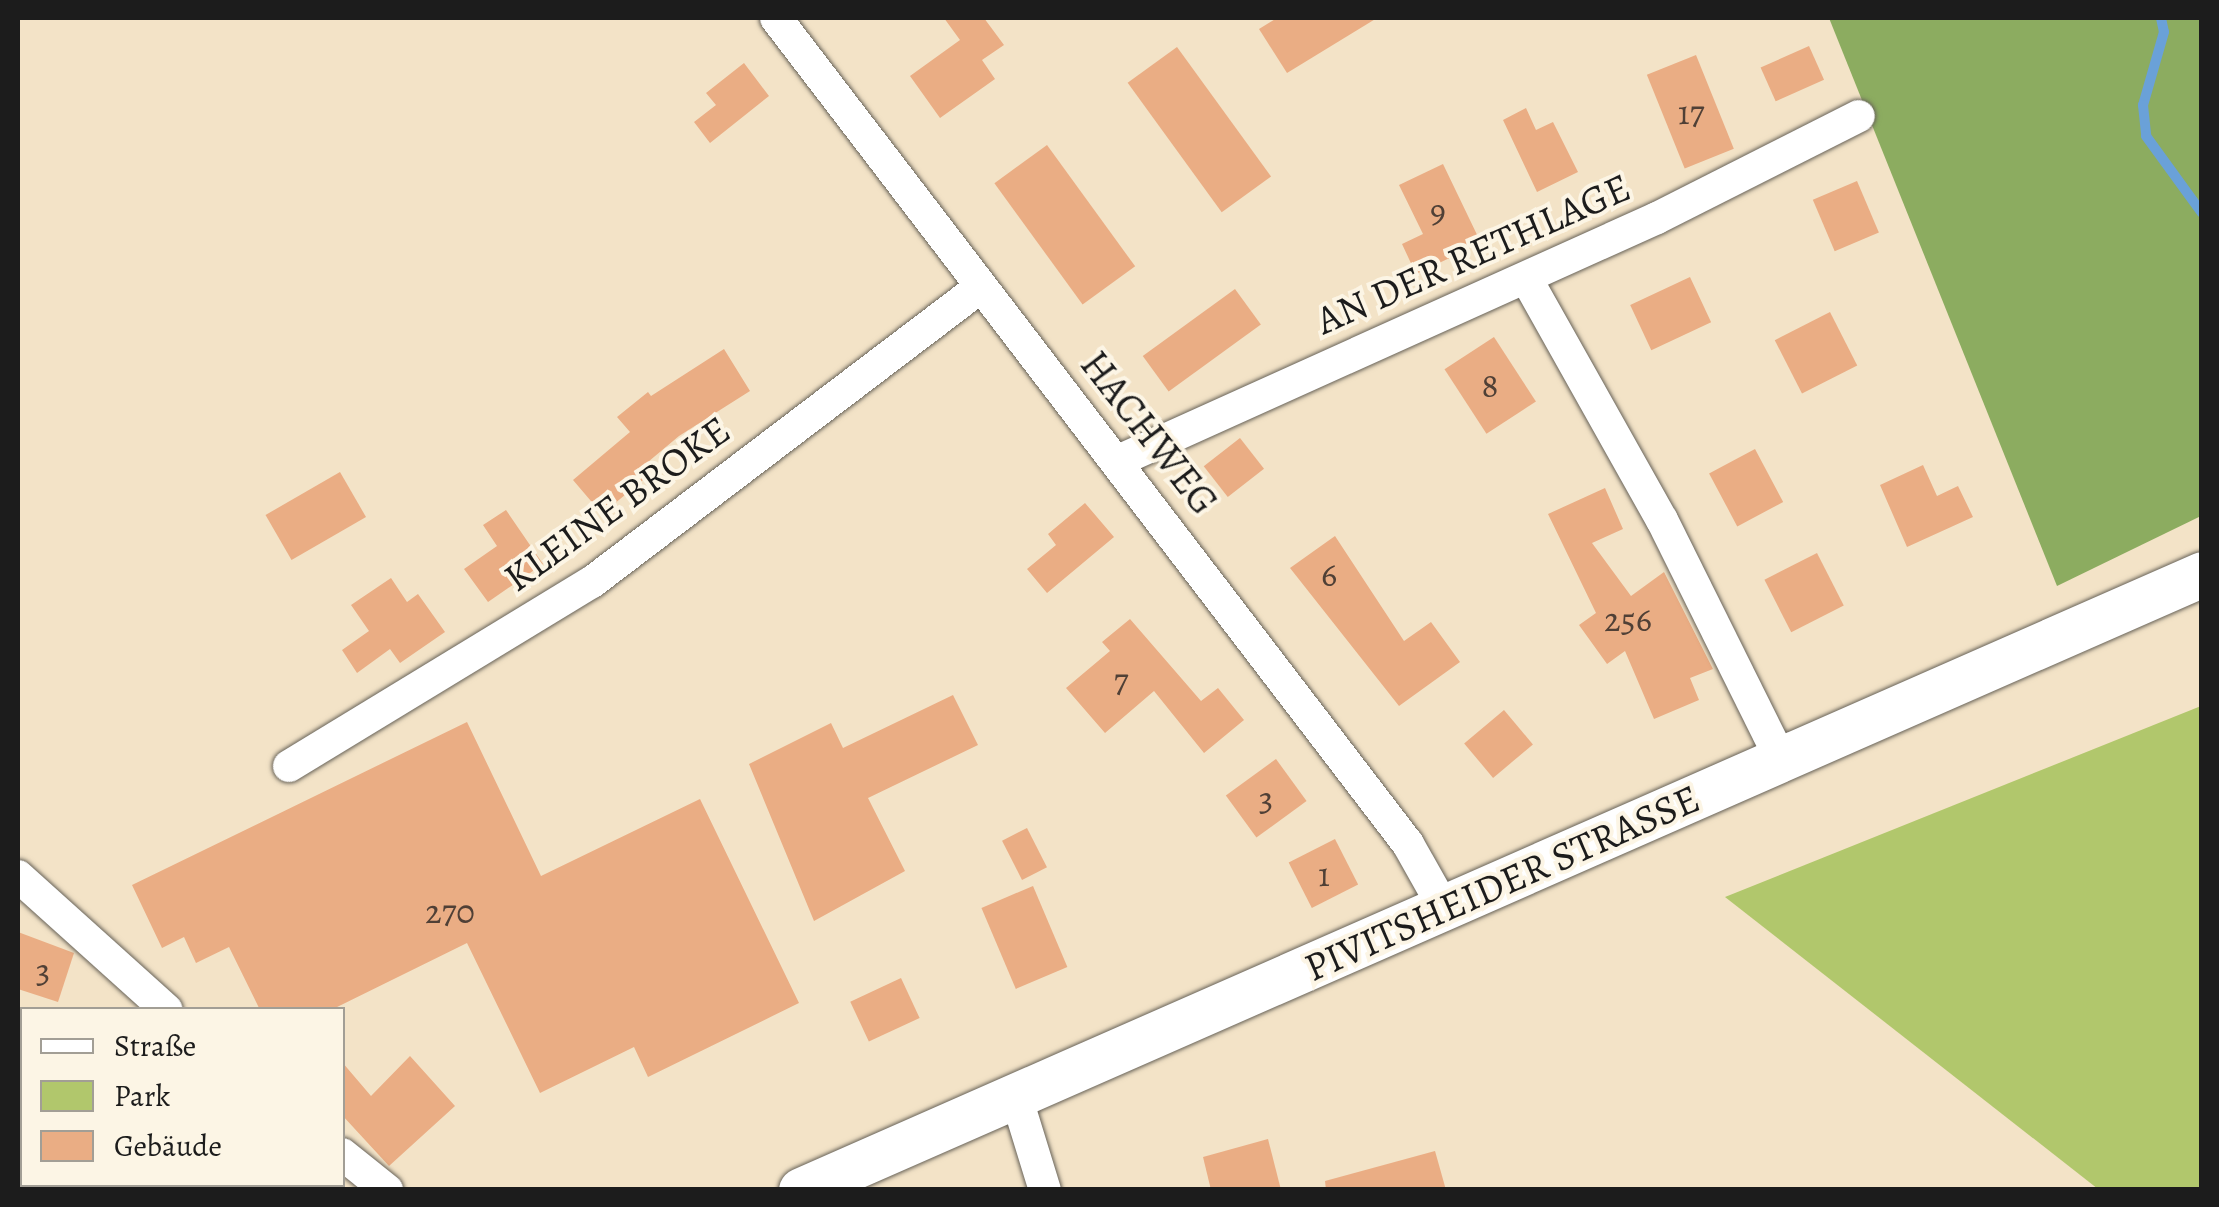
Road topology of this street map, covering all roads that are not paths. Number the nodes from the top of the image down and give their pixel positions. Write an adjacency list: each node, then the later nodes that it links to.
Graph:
1 (776, 18): 4 (street, HACHWEG)
2 (1859, 116): 3 (street, AN DER RETHLAGE)
3 (1526, 278): 5 (street, AN DER RETHLAGE); 7 (street)
4 (980, 288): 5 (street, HACHWEG); 8 (street, KLEINE BROKE)
5 (1118, 461): 10 (street, HACHWEG)
6 (2202, 574): 7 (main road, PIVITSHEIDER STRASSE)
7 (1781, 760): 10 (main road, PIVITSHEIDER STRASSE)
8 (289, 766)
9 (18, 876): 11 (street)
10 (1444, 908): 12 (main road, PIVITSHEIDER STRASSE)
11 (164, 1007)
12 (1016, 1096): 15 (main road, PIVITSHEIDER STRASSE); 16 (street)
13 (345, 1156): 14 (street)
14 (387, 1190)
15 (801, 1190)
16 (1045, 1190)

